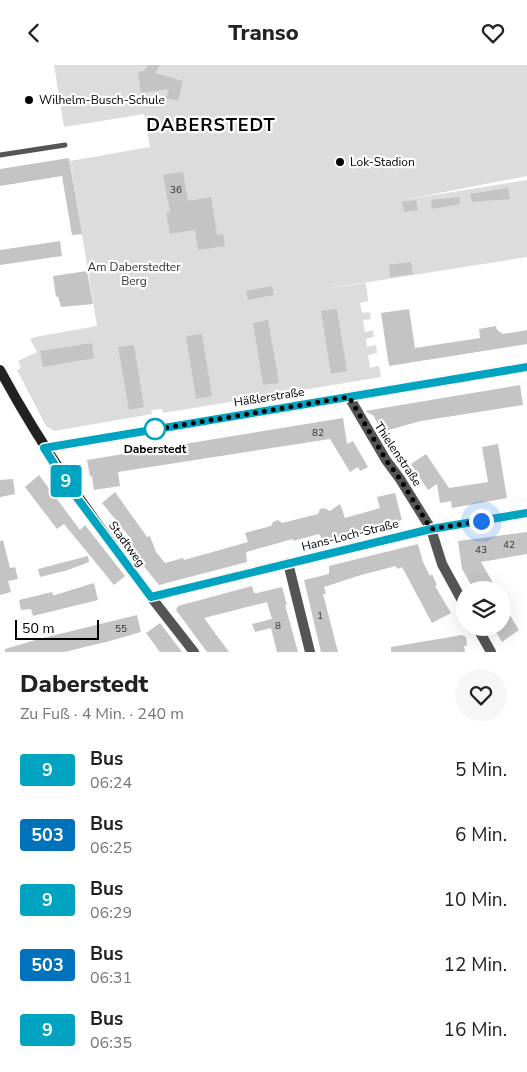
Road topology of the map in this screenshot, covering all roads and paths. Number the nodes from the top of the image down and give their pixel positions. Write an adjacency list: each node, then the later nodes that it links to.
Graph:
1 (65, 145): 2 (lane)
2 (0, 155)
3 (527, 367): 5 (street, Häßlerstraße)
4 (0, 370): 6 (street, Stadtweg)
5 (349, 397): 6 (street, Häßlerstraße); 8 (street, Thielenstraße)
6 (44, 448): 11 (street, Stadtweg)
7 (527, 513): 8 (street, Hans-Loch-Straße)
8 (431, 529): 9 (street, Hans-Loch-Straße); 10 (street, Thielenstraße)
9 (288, 563): 11 (street, Hans-Loch-Straße); 14 (street)
10 (456, 590)
11 (151, 597): 13 (street, Stadtweg)
12 (482, 636): 15 (street)
13 (194, 652)
14 (310, 652)
15 (491, 652)

